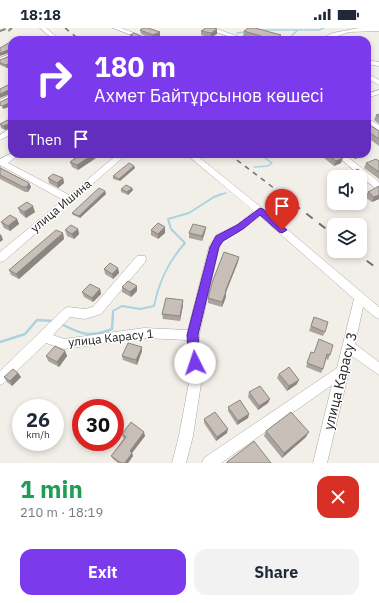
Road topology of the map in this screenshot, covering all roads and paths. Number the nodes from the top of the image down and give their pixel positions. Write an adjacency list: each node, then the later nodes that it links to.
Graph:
1 (43, 28): 6 (street)
2 (116, 28): 7 (street)
3 (208, 28): 8 (street)
4 (379, 29): 5 (street)
5 (333, 31)
6 (53, 36)
7 (138, 36)
8 (233, 36)
9 (117, 158): 14 (street, улица Ишина)
10 (195, 158): 15 (street)
11 (344, 158): 13 (street)
12 (1, 162): 14 (street)
13 (379, 186)
14 (69, 199): 16 (street, улица Ишина)
15 (260, 211): 18 (street); 20 (street)
16 (0, 258)
17 (141, 259): 21 (street)
18 (360, 298): 19 (street); 22 (street, улица Карасу 3)
19 (379, 314)
20 (193, 335): 21 (street, улица Карасу 1); 27 (street)
21 (44, 337): 25 (street)
22 (349, 347): 23 (street); 24 (street, улица Карасу 3)
23 (379, 369)
24 (344, 370): 26 (street, улица Карасу 3); 28 (street)
25 (0, 379)
26 (323, 460)
27 (179, 463)
28 (209, 463)

